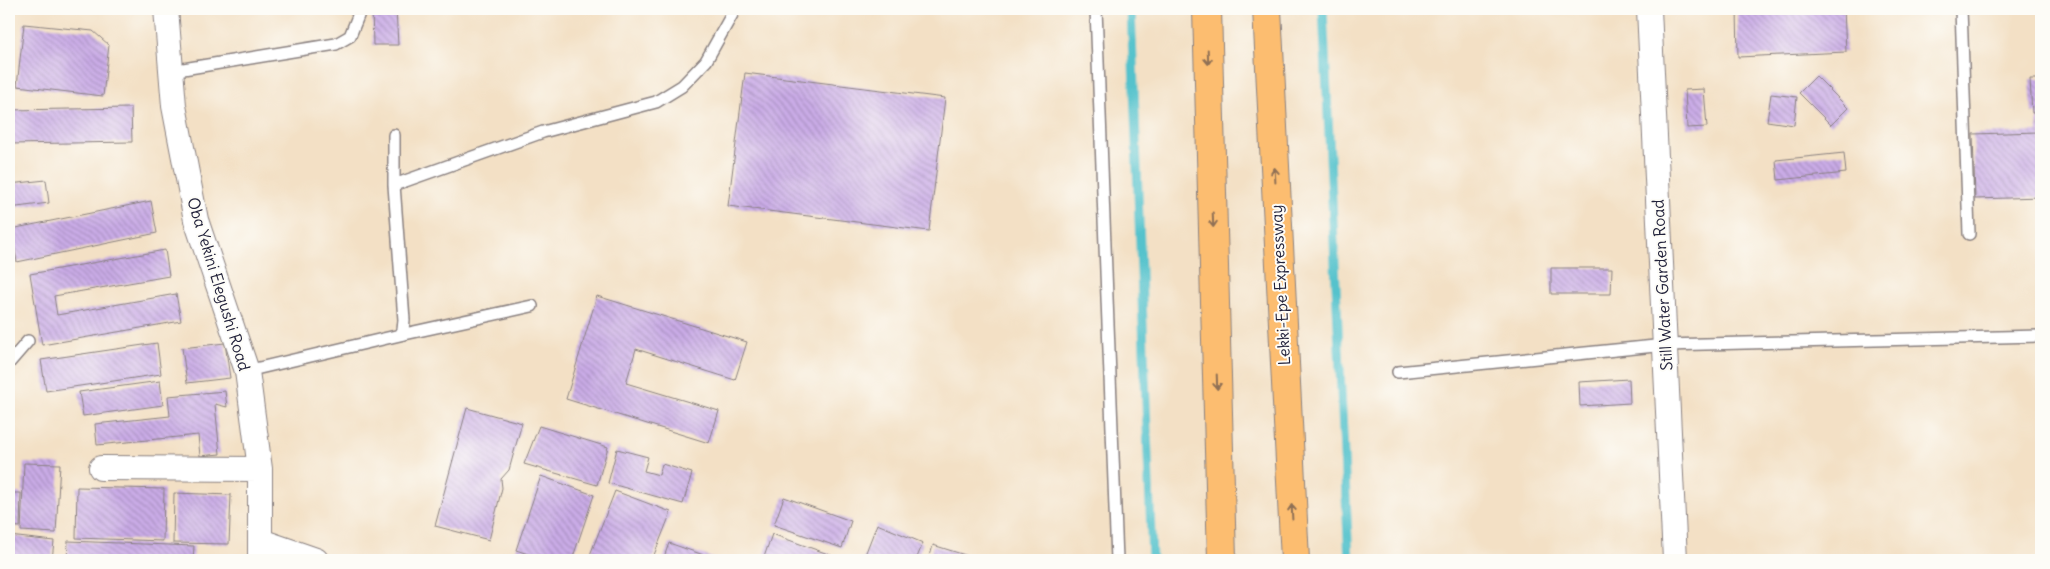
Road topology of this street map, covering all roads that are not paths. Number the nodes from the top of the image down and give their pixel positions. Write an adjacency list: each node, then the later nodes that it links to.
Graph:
1 (166, 9): 9 (street, Oba Yekini Elegushi Road)
2 (357, 9): 9 (lane)
3 (735, 9): 11 (lane)
4 (1096, 9): 25 (lane)
5 (1207, 9): 26 (highway, one-way to 26)
6 (1267, 9): 27 (highway, Lekki-Epe Expressway, one-way to 6)
7 (1649, 9): 17 (street, Still Water Garden Road)
8 (1961, 9): 12 (lane)
9 (171, 72): 19 (street, Oba Yekini Elegushi Road)
10 (394, 135): 11 (lane)
11 (394, 185): 14 (lane)
12 (1969, 234)
13 (532, 306): 14 (lane)
14 (400, 335): 19 (lane)
15 (2041, 336): 17 (lane)
16 (28, 341): 18 (lane)
17 (1664, 345): 20 (lane); 28 (street, Still Water Garden Road)
18 (9, 363)
19 (247, 371): 22 (street, Oba Yekini Elegushi Road)
20 (1398, 372)
21 (101, 468): 22 (street)
22 (260, 469): 23 (street, Oba Yekini Elegushi Road)
23 (260, 551): 24 (street)
24 (316, 560)
25 (1117, 560)
26 (1222, 560)
27 (1294, 560)
28 (1675, 560)

